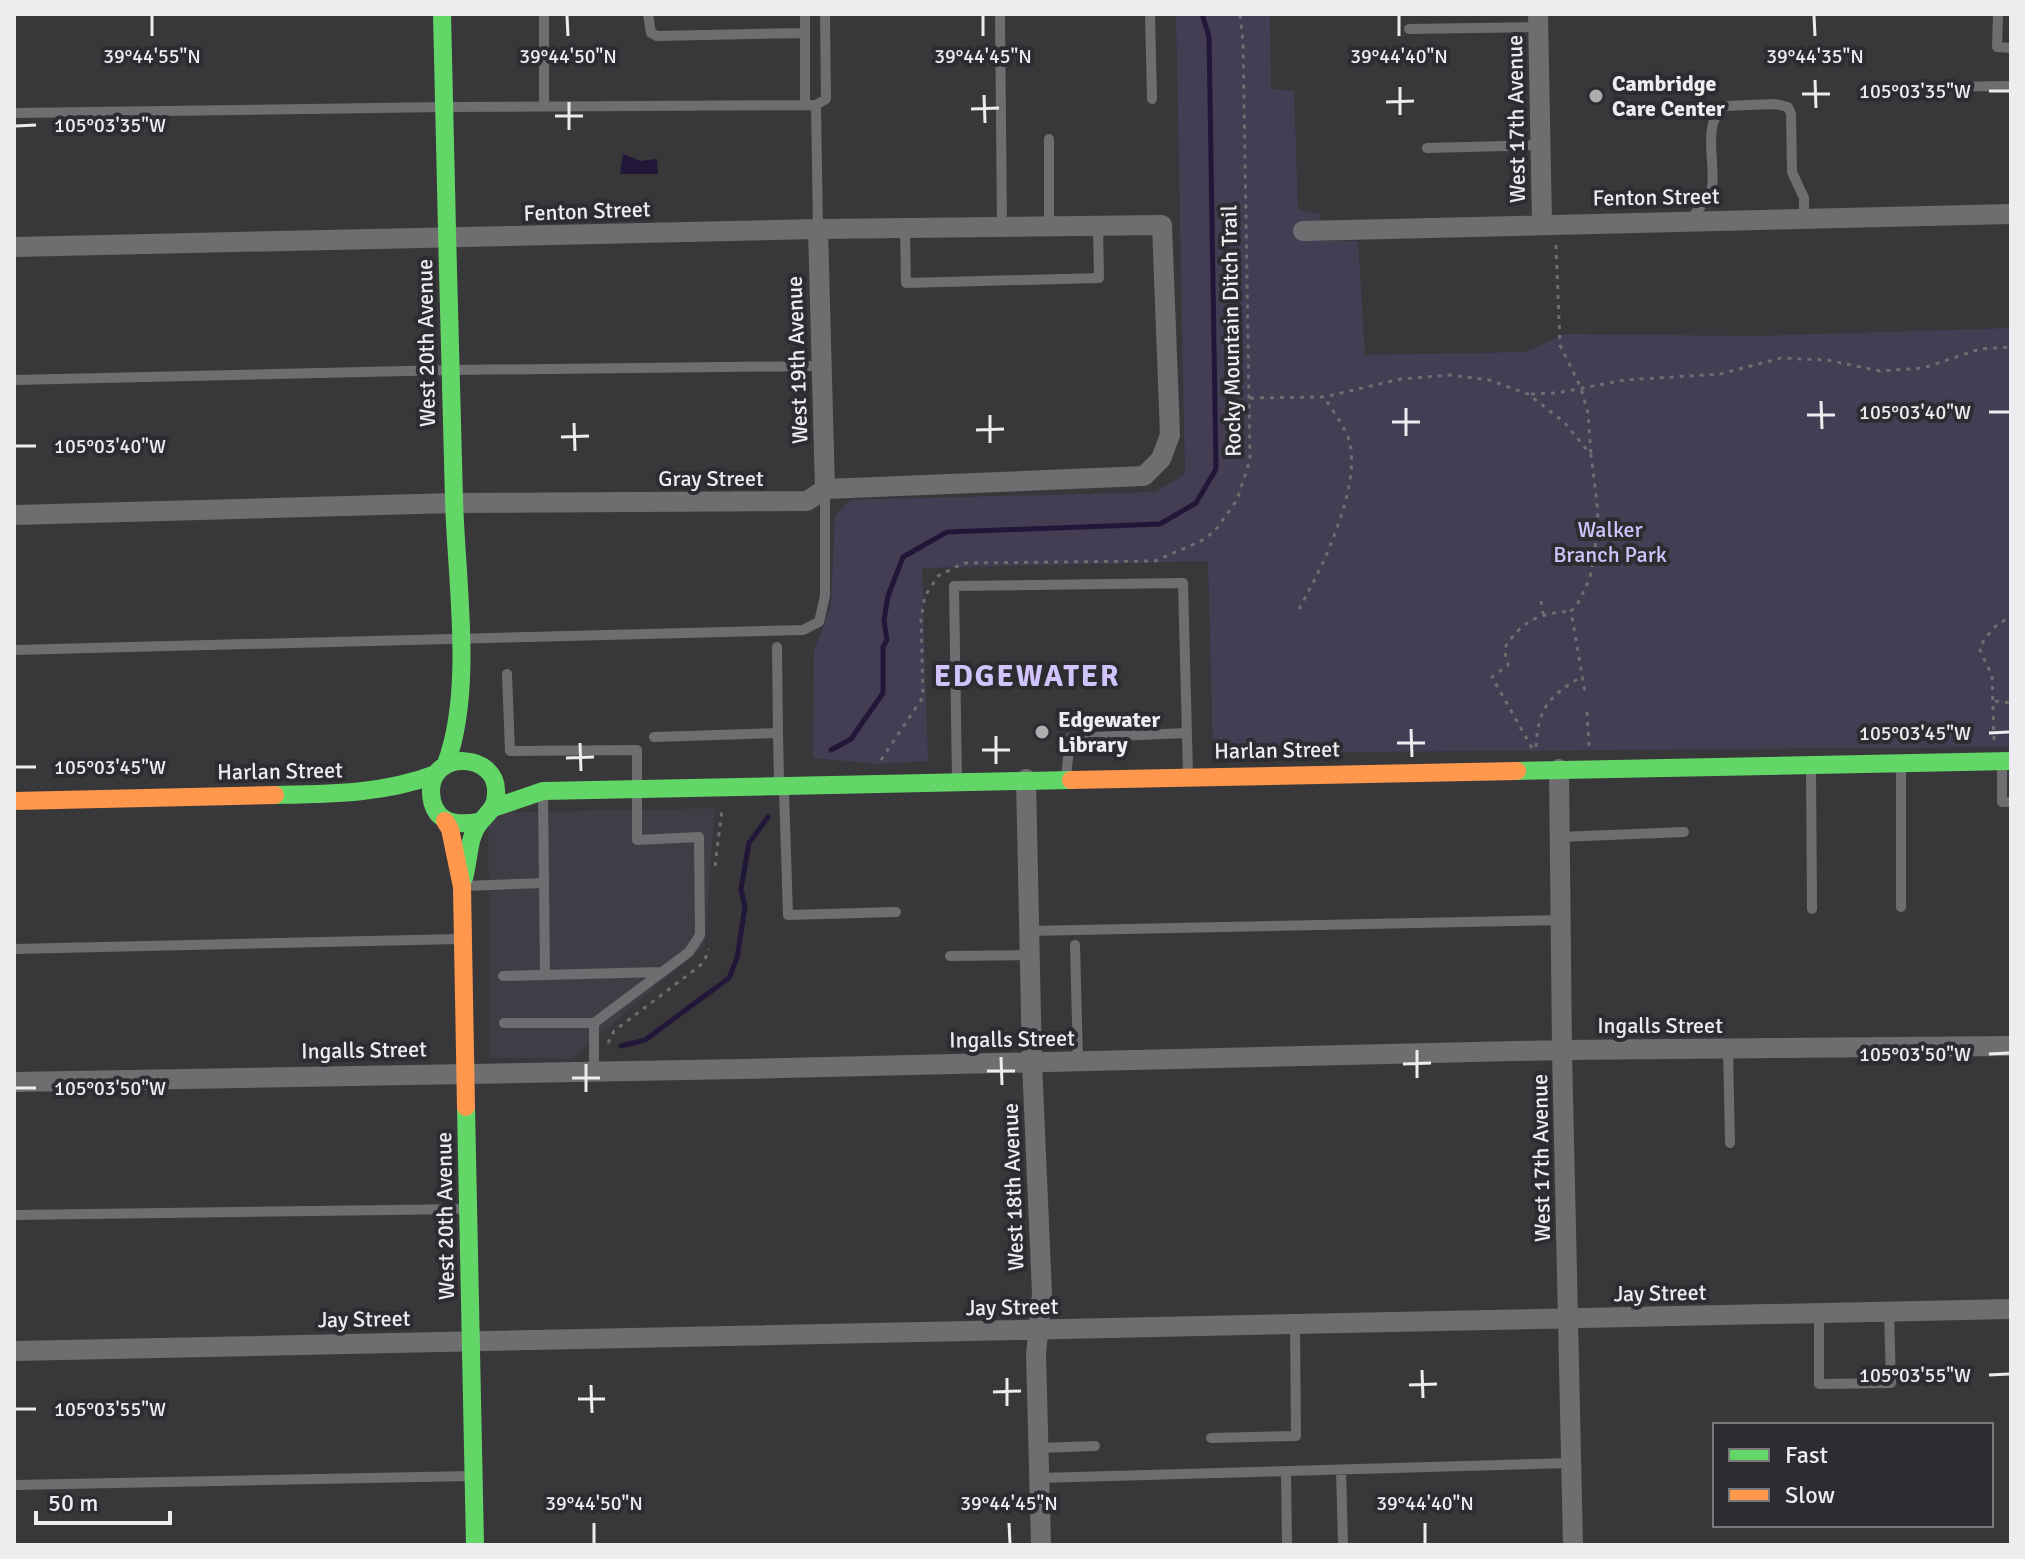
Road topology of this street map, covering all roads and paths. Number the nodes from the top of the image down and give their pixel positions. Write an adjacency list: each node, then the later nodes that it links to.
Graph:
1 (442, 14): 19 (street, West 20th Avenue)
2 (544, 14): 18 (lane)
3 (648, 14): 12 (lane)
4 (805, 14): 12 (lane)
5 (825, 14): 17 (lane)
6 (1000, 14): 31 (lane)
7 (1150, 14): 16 (lane)
8 (1240, 14): 45 (path, Rocky Mountain Ditch Trail)
9 (1998, 14): 13 (lane)
10 (1538, 20): 11 (lane); 22 (street, West 17th Avenue)
11 (1409, 29)
12 (805, 33): 17 (lane)
13 (2011, 48)
14 (2011, 86): 15 (lane)
15 (1932, 87)
16 (1152, 99)
17 (810, 105): 18 (lane); 33 (lane)
18 (544, 106): 19 (lane)
19 (445, 107): 20 (lane); 35 (street, West 20th Avenue)
20 (14, 113)
21 (1049, 139): 29 (lane)
22 (1541, 145): 23 (lane); 27 (street, West 17th Avenue)
23 (1427, 148)
24 (2011, 214): 25 (street, Fenton Street)
25 (1804, 219): 26 (street, Fenton Street); 26 (lane)
26 (1692, 220): 27 (street, Fenton Street)
27 (1542, 223): 34 (street, Fenton Street)
28 (1162, 225): 30 (street, Fenton Street); 47 (street, Gray Street)
29 (1049, 226): 30 (street, Fenton Street); 31 (street, Fenton Street)
30 (1098, 226): 32 (lane)
31 (1002, 227): 32 (street, Fenton Street)
32 (905, 228): 33 (street, Fenton Street)
33 (818, 229): 35 (street, Fenton Street); 39 (street, West 19th Avenue)
34 (1303, 231)
35 (448, 239): 37 (street, Fenton Street); 40 (street, West 20th Avenue)
36 (1555, 240): 42 (path)
37 (14, 247)
38 (2011, 347): 42 (path)
39 (822, 366): 40 (lane); 47 (street, West 19th Avenue)
40 (450, 370): 41 (lane); 48 (street, West 20th Avenue)
41 (14, 380)
42 (1581, 388): 43 (path); 46 (path)
43 (1528, 394): 44 (path); 46 (path)
44 (1324, 397): 45 (path); 51 (path)
45 (1250, 398): 71 (path, Rocky Mountain Ditch Trail)
46 (1591, 455): 52 (path)
47 (825, 489): 48 (street, Gray Street); 55 (lane)
48 (454, 503): 49 (street, Gray Street); 55 (street, West 20th Avenue)
49 (14, 515)
50 (1541, 601): 53 (path)
51 (1299, 609)
52 (1571, 611): 53 (path); 60 (path)
53 (1543, 614): 60 (path)
54 (2011, 618): 62 (path)
55 (460, 638): 57 (lane); 58 (street, West 20th Avenue)
56 (777, 647): 65 (lane)
57 (14, 650)
58 (461, 670): 73 (street, West 20th Avenue); 74 (street, West 20th Avenue)
59 (507, 674): 81 (lane)
60 (1583, 676): 61 (path)
61 (1585, 692)
62 (1995, 701): 63 (path); 69 (path)
63 (2011, 703)
64 (1587, 712): 68 (path)
65 (778, 733): 67 (lane); 80 (lane)
66 (1187, 733): 76 (lane); 78 (lane); 79 (lane)
67 (654, 737)
68 (1589, 753)
69 (2002, 755): 70 (street, Harlan Street); 85 (lane)
70 (1901, 762): 72 (street, Harlan Street); 93 (lane)
71 (879, 764)
72 (1811, 764): 75 (street, Harlan Street); 94 (lane)
73 (485, 768): 74 (street); 82 (street, Harlan Street); 86 (street)
74 (441, 769): 83 (street, Harlan Street); 87 (street)
75 (1559, 769): 76 (street, Harlan Street); 90 (street, West 17th Avenue)
76 (1189, 776): 78 (street, Harlan Street)
77 (1026, 779): 78 (street, Harlan Street); 79 (street, Harlan Street); 97 (street, West 18th Avenue)
78 (1066, 779)
79 (957, 781): 80 (street, Harlan Street)
80 (781, 786): 81 (street, Harlan Street); 95 (lane)
81 (637, 789): 82 (street, Harlan Street); 103 (lane)
82 (543, 791): 86 (street, Harlan Street); 91 (lane)
83 (355, 793): 84 (street, Harlan Street); 87 (street, Harlan Street)
84 (14, 801)
85 (2011, 802)
86 (493, 808): 88 (street)
87 (440, 815): 88 (street); 92 (street, West 20th Avenue)
88 (479, 822): 92 (street, West 20th Avenue)
89 (1684, 832): 90 (lane)
90 (1560, 837): 96 (street, West 17th Avenue)
91 (544, 883): 92 (lane); 104 (lane)
92 (462, 887): 98 (street, West 20th Avenue)
93 (1901, 907)
94 (1812, 909)
95 (896, 912)
96 (1562, 920): 97 (lane); 110 (street, West 17th Avenue)
97 (1029, 931): 101 (street, West 18th Avenue)
98 (463, 939): 100 (lane); 113 (street, West 20th Avenue)
99 (1075, 945): 111 (lane)
100 (14, 949)
101 (1030, 955): 102 (lane); 112 (street, West 18th Avenue)
102 (950, 956)
103 (661, 972): 104 (lane); 107 (lane)
104 (545, 975): 105 (lane)
105 (503, 976)
106 (504, 1023): 107 (lane)
107 (594, 1023): 114 (lane)
108 (2011, 1046): 109 (street, Ingalls Street)
109 (1728, 1049): 110 (street, Ingalls Street); 116 (lane)
110 (1562, 1050): 111 (street, Ingalls Street); 122 (street, West 17th Avenue)
111 (1078, 1061): 112 (street, Ingalls Street)
112 (1032, 1062): 114 (street, Ingalls Street); 124 (street, West 18th Avenue)
113 (465, 1072): 114 (street, Ingalls Street); 115 (street, Ingalls Street); 117 (street, West 20th Avenue)
114 (594, 1072)
115 (14, 1082)
116 (1730, 1143)
117 (469, 1209): 118 (lane); 125 (street, West 20th Avenue)
118 (14, 1215)
119 (2011, 1309): 120 (street, Jay Street)
120 (1889, 1311): 121 (street, Jay Street); 121 (lane)
121 (1819, 1313): 122 (street, Jay Street)
122 (1569, 1319): 123 (street, Jay Street); 130 (street, West 17th Avenue)
123 (1295, 1325): 124 (street, Jay Street); 127 (lane)
124 (1039, 1330): 125 (street, Jay Street); 129 (street, West 18th Avenue)
125 (471, 1341): 126 (street, Jay Street); 133 (street, West 20th Avenue)
126 (14, 1351)
127 (1211, 1438)
128 (1095, 1446): 129 (lane)
129 (1039, 1448): 134 (street, West 18th Avenue)
130 (1571, 1463): 131 (lane); 140 (street, West 17th Avenue)
131 (1341, 1470): 132 (lane); 139 (lane)
132 (1286, 1471): 134 (lane); 138 (lane)
133 (474, 1476): 135 (lane); 136 (street, West 20th Avenue)
134 (1039, 1478): 137 (street, West 18th Avenue)
135 (14, 1485)
136 (475, 1545)
137 (1041, 1545)
138 (1287, 1545)
139 (1343, 1545)
140 (1573, 1545)

